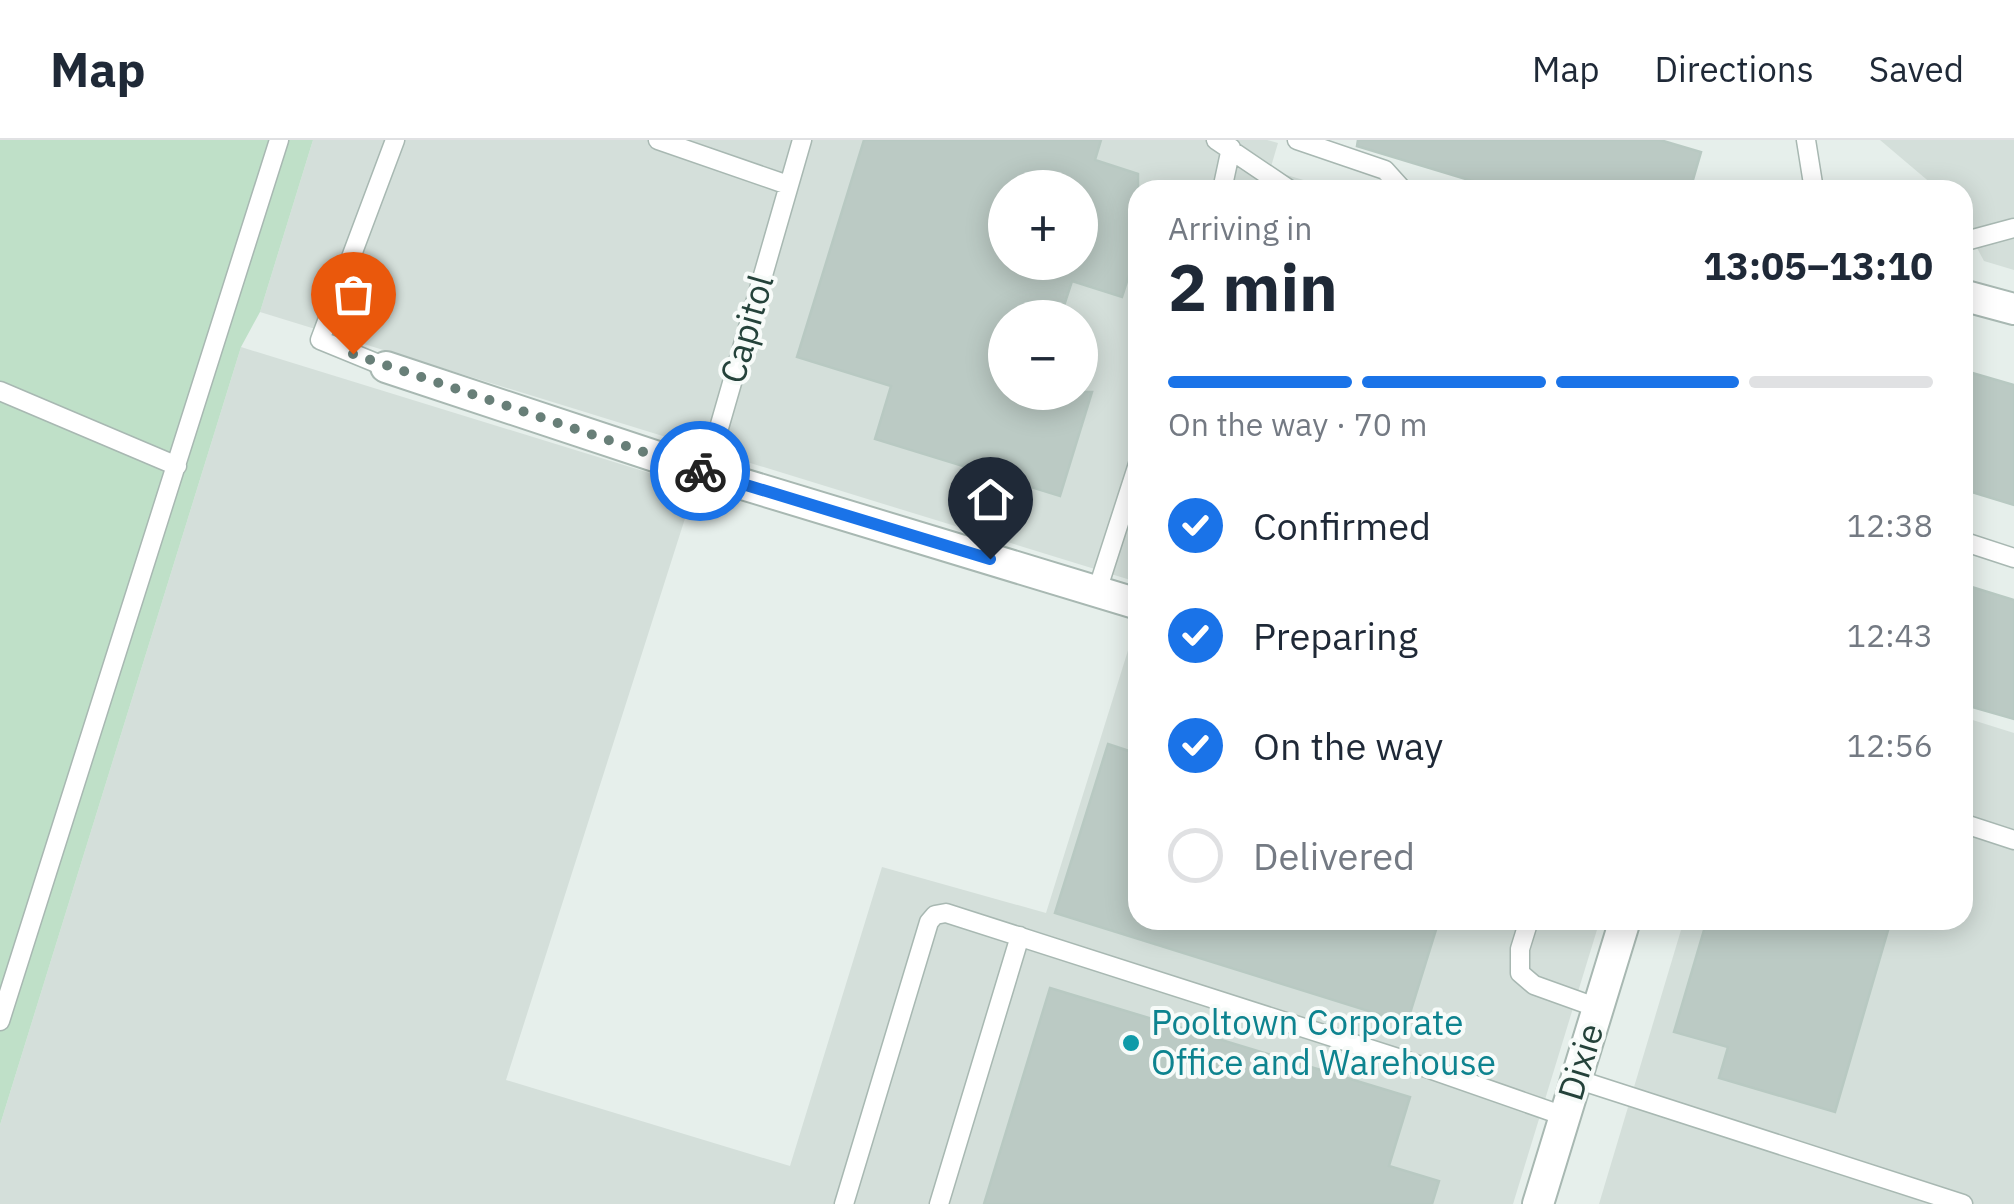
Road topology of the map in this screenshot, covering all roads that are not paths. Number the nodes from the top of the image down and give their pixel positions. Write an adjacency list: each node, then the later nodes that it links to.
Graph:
1 (278, 140): 19 (lane)
2 (395, 140): 17 (lane)
3 (658, 140): 12 (lane)
4 (802, 140): 12 (lane, Capitol)
5 (1297, 140): 10 (lane)
6 (1806, 140): 11 (lane)
7 (1224, 144): 8 (lane); 9 (lane)
8 (1222, 180)
9 (1276, 180)
10 (1394, 180)
11 (1812, 180)
12 (788, 185): 20 (lane, Capitol)
13 (2014, 228): 14 (lane)
14 (1973, 239)
15 (1973, 298): 16 (street)
16 (2014, 309)
17 (386, 367): 20 (street)
18 (0, 392): 19 (lane)
19 (177, 466): 32 (lane)
20 (706, 473): 24 (street)
21 (1128, 495): 24 (lane)
22 (1973, 545): 23 (lane)
23 (2014, 558)
24 (1097, 592): 25 (street)
25 (1128, 601)
26 (1973, 827): 27 (lane)
27 (2014, 840)
28 (1526, 930): 33 (lane)
29 (1622, 930): 33 (street, Dixie)
30 (1020, 936): 36 (lane); 37 (lane); 38 (lane)
31 (0, 950): 32 (lane)
32 (20, 957): 34 (lane)
33 (1598, 1008): 35 (street, Dixie)
34 (0, 1021)
35 (1576, 1079): 36 (street, Dixie); 40 (lane)
36 (1564, 1116): 39 (street, Dixie)
37 (844, 1204)
38 (939, 1204)
39 (1538, 1204)
40 (1963, 1204)

